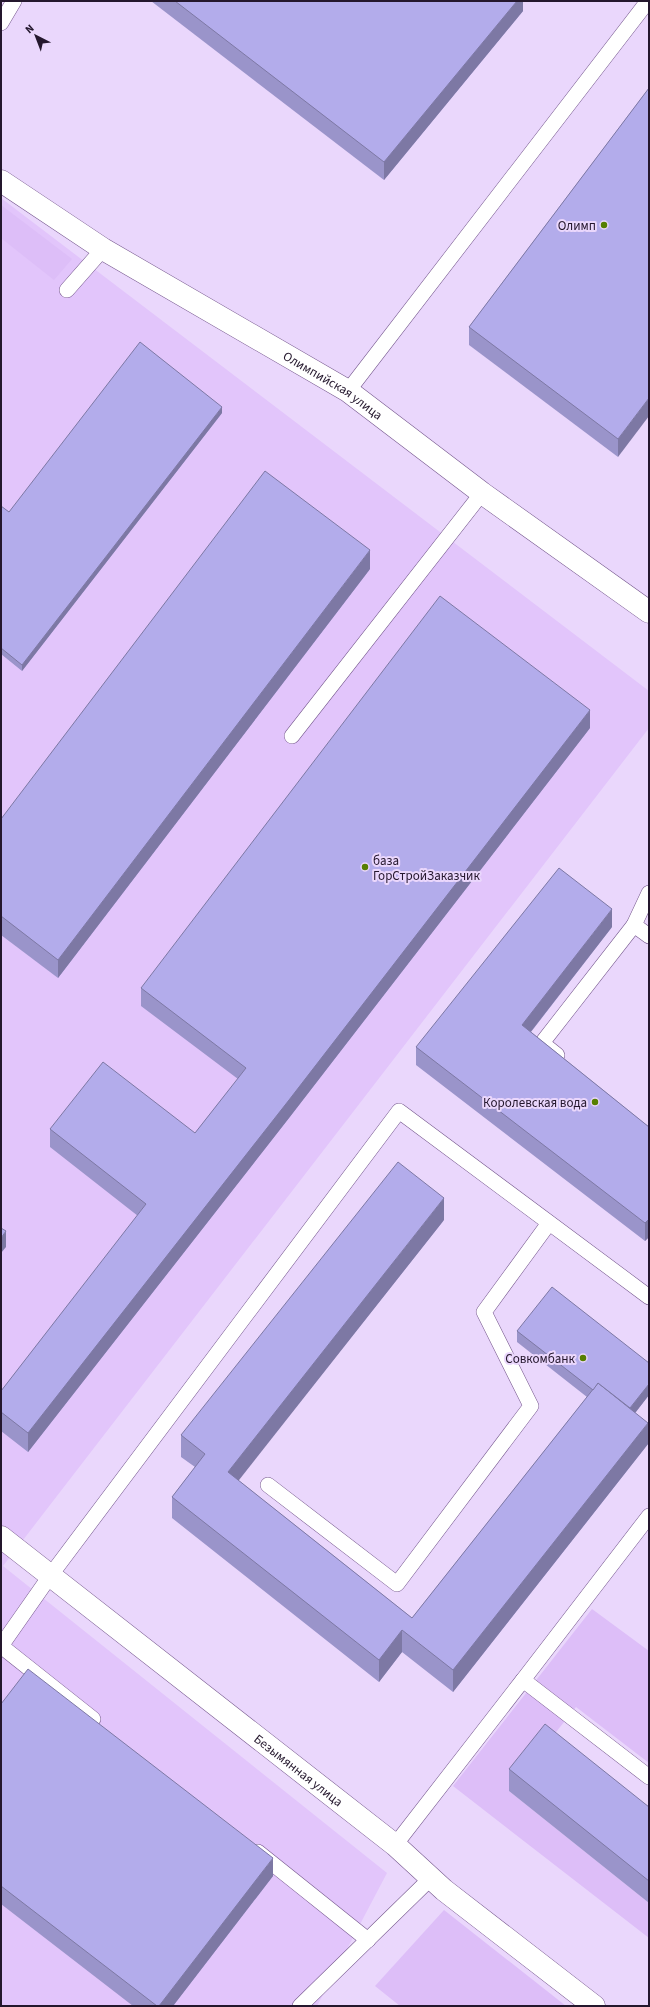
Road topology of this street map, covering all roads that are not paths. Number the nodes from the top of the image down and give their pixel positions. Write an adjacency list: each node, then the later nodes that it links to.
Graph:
1 (14, 1): 3 (lane)
2 (648, 1): 7 (lane)
3 (1, 24)
4 (1, 181): 5 (street, Олимпийская улица)
5 (103, 249): 6 (lane); 7 (street, Олимпийская улица)
6 (67, 290)
7 (348, 392): 8 (street, Олимпийская улица)
8 (482, 493): 9 (street, Олимпийская улица); 10 (lane)
9 (649, 612)
10 (292, 736)
11 (649, 893): 12 (lane)
12 (634, 925): 13 (lane); 14 (lane)
13 (649, 936)
14 (567, 1063)
15 (549, 1223): 16 (lane); 17 (lane); 20 (lane)
16 (649, 1297)
17 (268, 1485)
18 (649, 1516): 22 (lane)
19 (1, 1537): 20 (street, Безымянная улица)
20 (50, 1576): 21 (lane); 26 (street, Безымянная улица)
21 (1, 1646): 23 (lane)
22 (523, 1680): 24 (lane); 26 (lane)
23 (107, 1731)
24 (649, 1777)
25 (250, 1845): 28 (lane)
26 (395, 1845): 27 (street, Безымянная улица)
27 (431, 1878): 28 (lane); 30 (street, Безымянная улица)
28 (368, 1940): 29 (lane)
29 (300, 2006)
30 (594, 2006)

